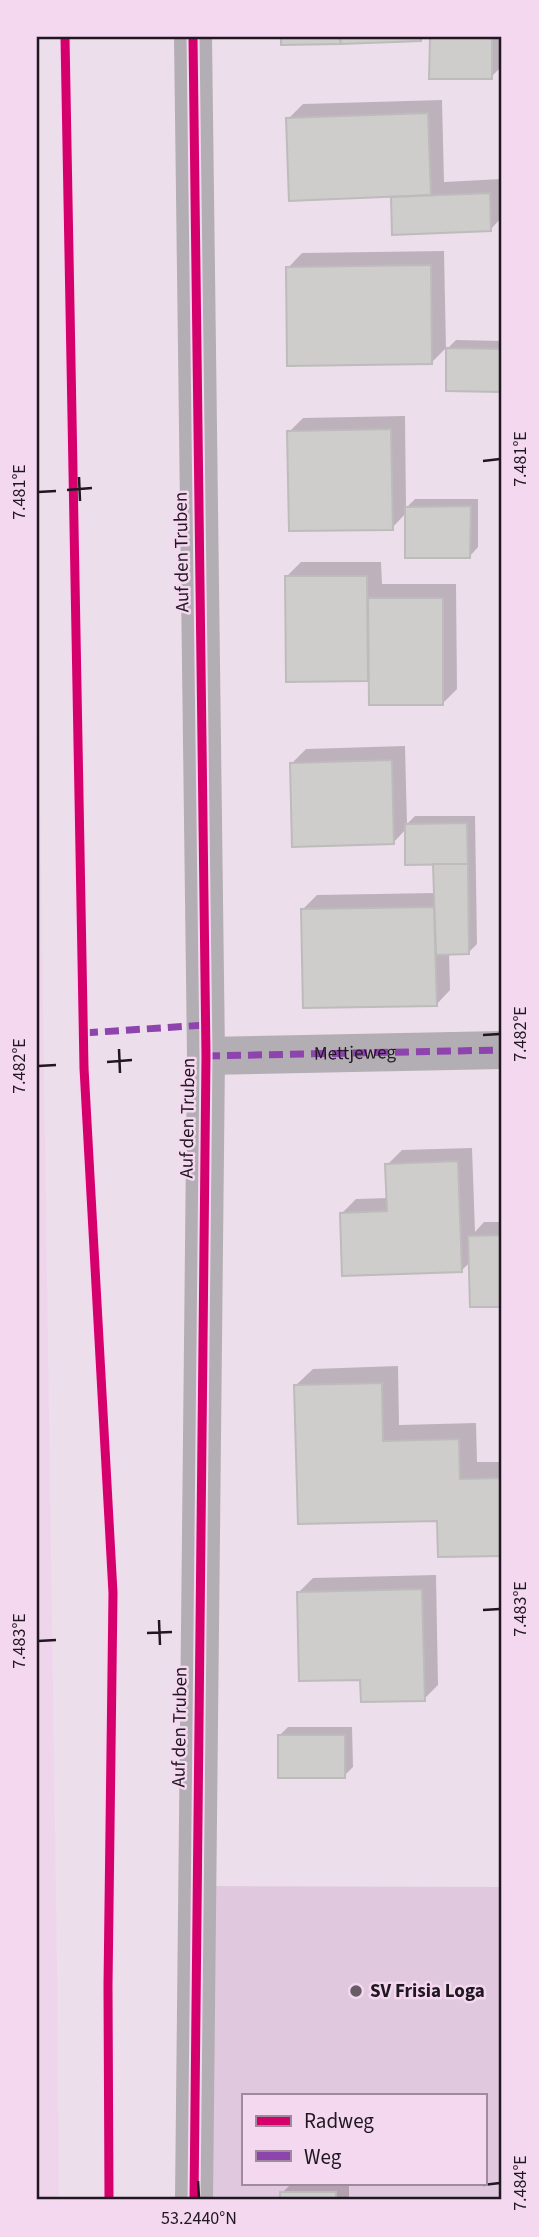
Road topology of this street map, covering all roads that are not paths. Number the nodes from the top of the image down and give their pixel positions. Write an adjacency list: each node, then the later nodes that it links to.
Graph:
1 (193, 37): 3 (street, Auf den Truben)
2 (502, 1050): 3 (street, Mettjeweg)
3 (206, 1056): 4 (street, Auf den Truben)
4 (194, 2200)

